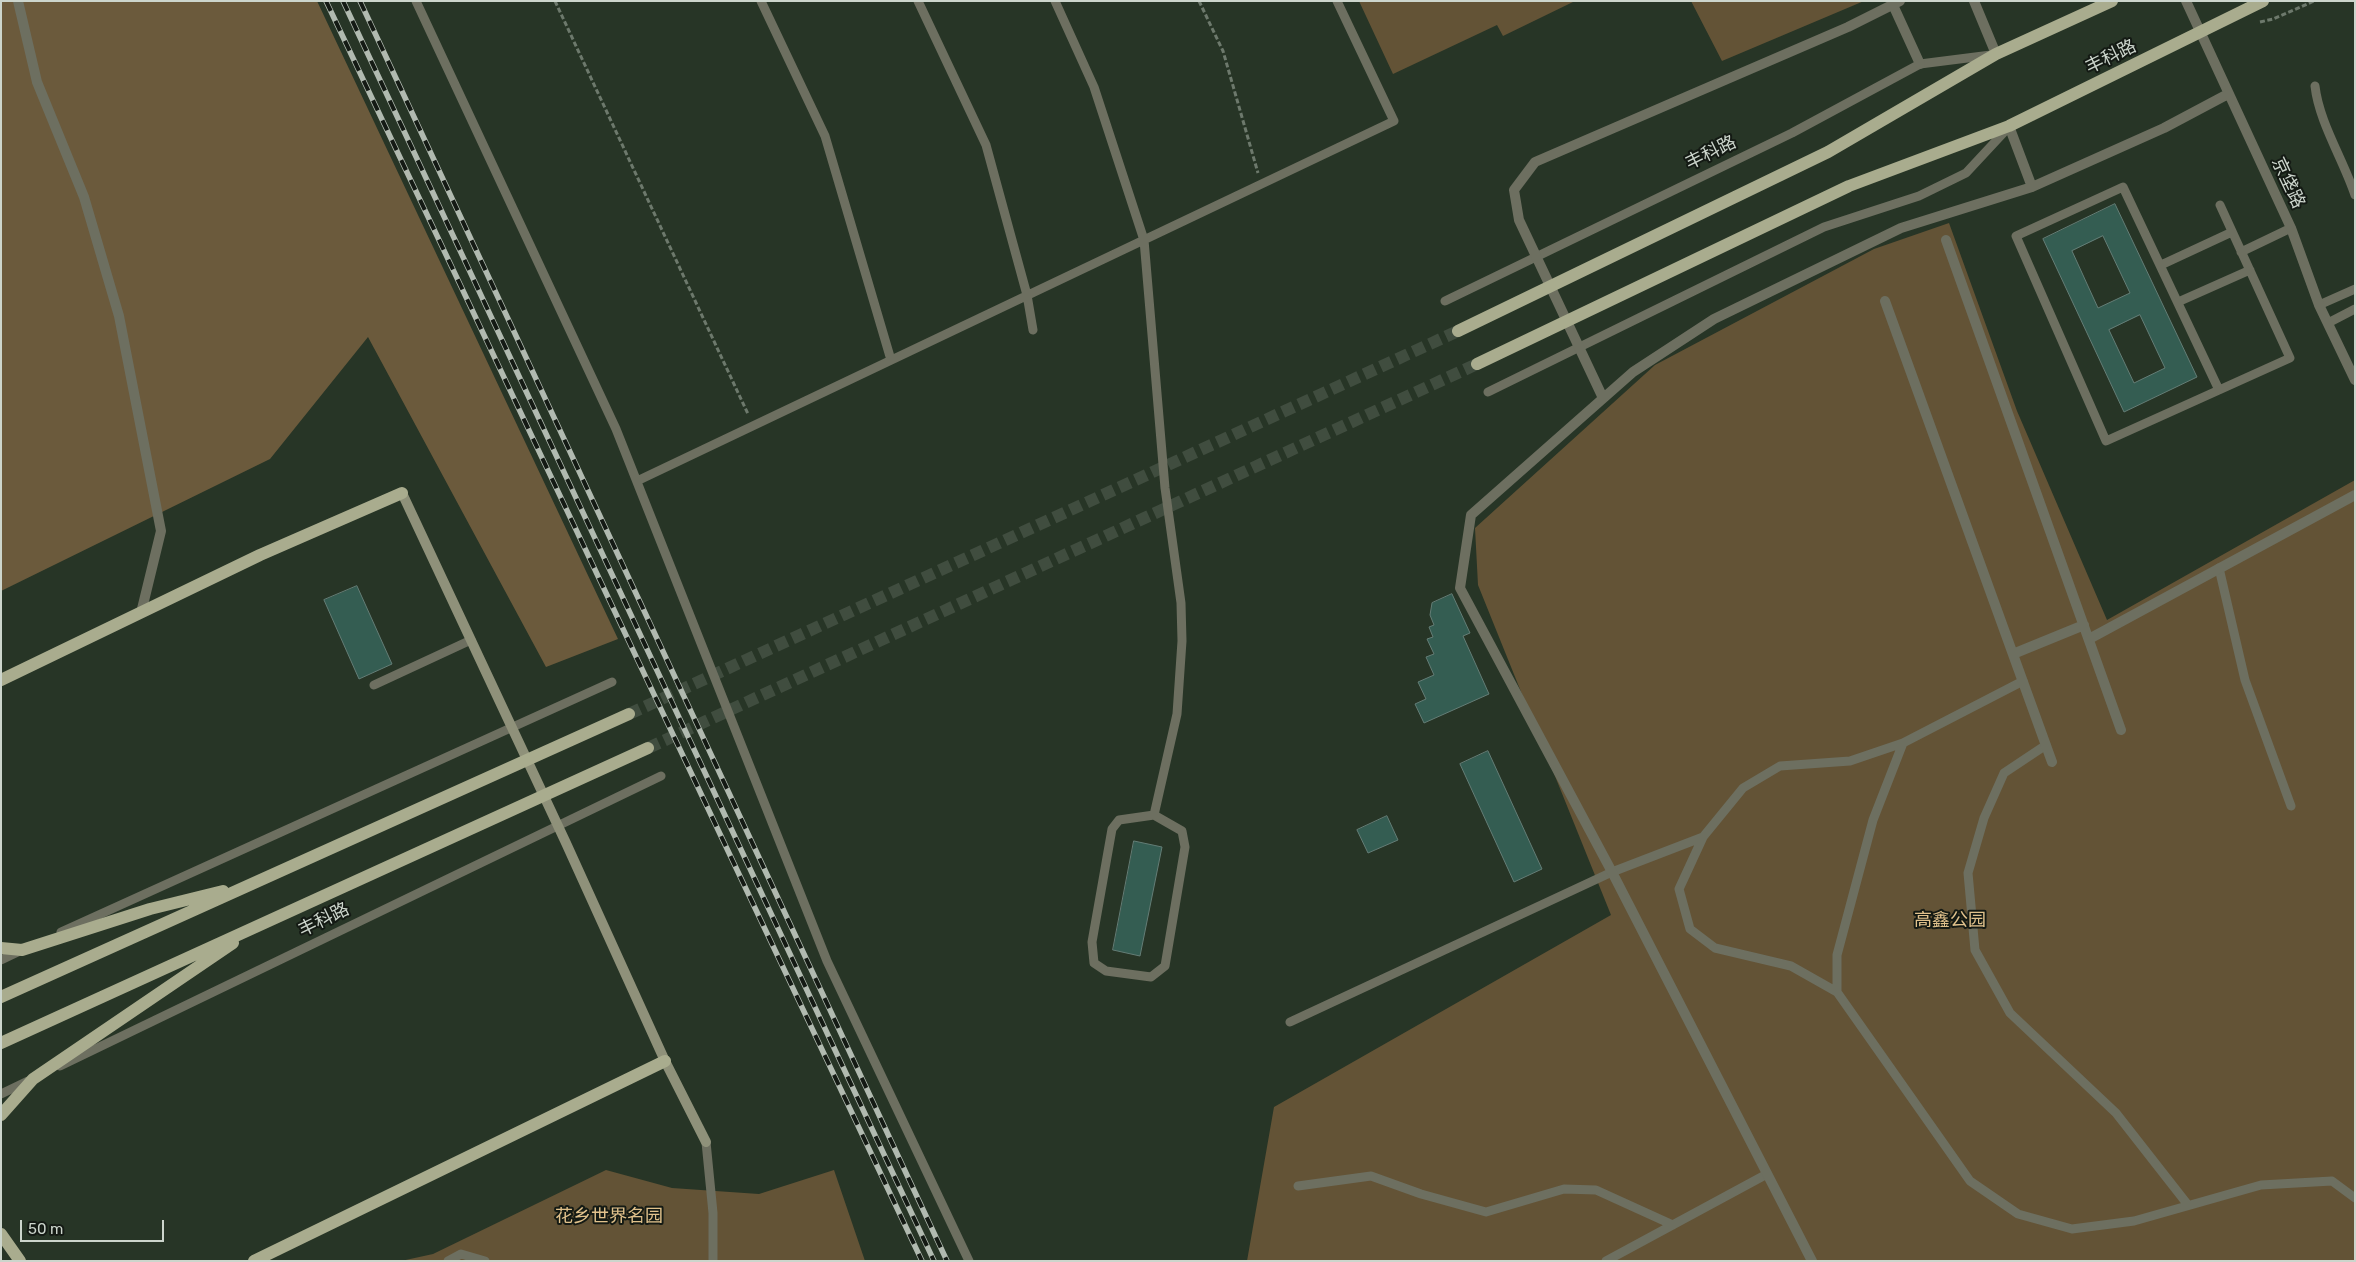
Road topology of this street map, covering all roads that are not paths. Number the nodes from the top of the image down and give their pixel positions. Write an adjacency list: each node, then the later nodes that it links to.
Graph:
1 (18, 1): 49 (street)
2 (416, 1): 45 (lane)
3 (761, 1): 39 (lane)
4 (918, 1): 30 (lane)
5 (1055, 1): 24 (lane)
6 (1337, 1): 24 (lane)
7 (1974, 1): 13 (street)
8 (2112, 1): 13 (main road, 丰科路)
9 (2186, 1): 12 (street, 京垡路)
10 (2263, 1): 12 (main road, 丰科路)
11 (1897, 3): 14 (street); 44 (street)
12 (2200, 33): 16 (street, 京垡路); 17 (main road, 丰科路)
13 (1996, 54): 14 (lane, 丰科路); 38 (main road, 丰科路)
14 (1920, 64): 31 (lane, 丰科路)
15 (2315, 86): 18 (lane)
16 (2228, 94): 19 (street); 22 (street, 京垡路)
17 (2009, 126): 19 (street); 40 (main road, 丰科路); 43 (lane, 丰科路)
18 (2351, 171): 20 (lane)
19 (2032, 187): 44 (street)
20 (2355, 194)
21 (2220, 205): 23 (lane)
22 (2291, 228): 26 (lane); 34 (street, 京垡路)
23 (2232, 232): 26 (lane); 27 (lane)
24 (1144, 240): 30 (lane); 66 (lane)
25 (1946, 240): 50 (street)
26 (2241, 252): 28 (lane)
27 (2161, 266): 33 (lane); 42 (lane)
28 (2250, 270): 33 (lane); 42 (lane)
29 (2355, 289): 34 (lane)
30 (1028, 295): 37 (lane); 39 (lane)
31 (1445, 301)
32 (1885, 301): 53 (street)
33 (2178, 302): 42 (lane)
34 (2319, 305): 36 (street, 京垡路)
35 (2355, 309): 36 (lane)
36 (2328, 323): 41 (street, 京垡路)
37 (1033, 330)
38 (1458, 332)
39 (891, 360): 45 (lane)
40 (1477, 364)
41 (2355, 380)
42 (2219, 390)
43 (1488, 392)
44 (1603, 398): 68 (street)
45 (637, 481): 94 (lane)
46 (402, 492): 49 (main road); 52 (street)
47 (2355, 495): 48 (street)
48 (2219, 568): 51 (street); 65 (lane)
49 (141, 613): 54 (main road)
50 (2084, 626): 51 (street); 53 (street)
51 (2089, 639): 59 (street)
52 (470, 640): 57 (lane); 78 (street)
53 (2013, 654): 55 (street)
54 (1, 680)
55 (2023, 681): 60 (lane); 61 (street)
56 (612, 682): 72 (lane)
57 (374, 685)
58 (629, 714): 69 (main road)
59 (2121, 730)
60 (1903, 743): 67 (lane); 74 (lane)
61 (2046, 745): 63 (street); 86 (lane)
62 (648, 748): 70 (main road, 丰科路)
63 (2052, 762)
64 (661, 776): 79 (lane, 丰科路)
65 (2291, 806)
66 (1154, 815): 66 (lane)
67 (1704, 837): 68 (lane); 74 (lane)
68 (1612, 872): 76 (lane); 83 (street)
69 (254, 884): 72 (main road); 75 (main road)
70 (264, 922): 77 (main road, 丰科路); 79 (main road)
71 (1, 948): 72 (main road)
72 (22, 950): 73 (lane)
73 (1, 960)
74 (1837, 992): 86 (lane)
75 (1, 997)
76 (1290, 1022)
77 (1, 1044)
78 (665, 1061): 82 (street); 90 (main road)
79 (33, 1079): 80 (lane, 丰科路); 81 (main road)
80 (1, 1094)
81 (1, 1115)
82 (706, 1142): 93 (lane)
83 (1767, 1174): 87 (lane); 96 (street)
84 (1298, 1186): 87 (lane)
85 (2355, 1198): 86 (lane)
86 (2188, 1205)
87 (1673, 1225): 95 (lane)
88 (1, 1234): 89 (main road)
89 (20, 1261)
90 (254, 1261)
91 (448, 1261): 92 (lane)
92 (485, 1261)
93 (713, 1261)
94 (968, 1261)
95 (1606, 1261)
96 (1812, 1261)

